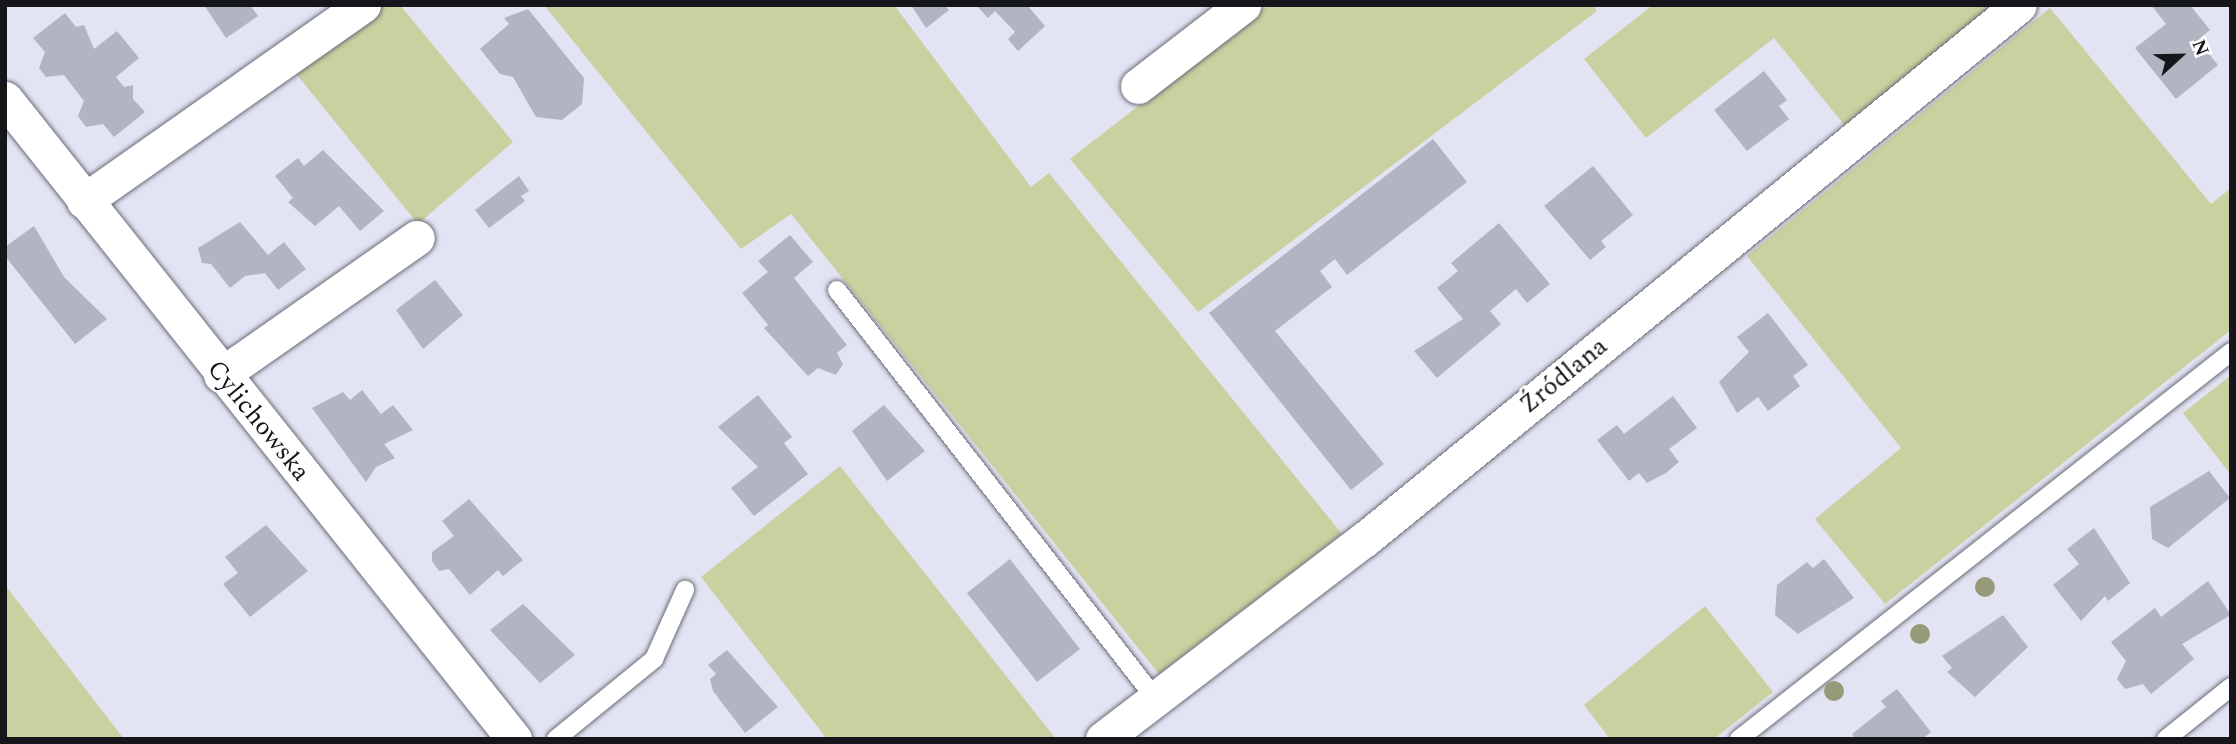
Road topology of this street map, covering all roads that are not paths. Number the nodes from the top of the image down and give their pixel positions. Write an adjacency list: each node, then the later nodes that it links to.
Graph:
1 (363, 5): 6 (street)
2 (1243, 5): 4 (street)
3 (2019, 5): 13 (street, Źródlana)
4 (1138, 86)
5 (5, 99): 6 (street, Cylichowska)
6 (84, 201): 10 (street, Cylichowska)
7 (417, 238): 10 (street)
8 (837, 290): 13 (lane)
9 (2231, 352): 17 (lane)
10 (221, 375): 14 (street, Cylichowska)
11 (685, 590): 15 (lane)
12 (2231, 687): 18 (lane)
13 (1155, 698): 16 (street, Źródlana)
14 (514, 739)
15 (556, 739)
16 (1103, 739)
17 (1740, 739)
18 (2166, 739)

